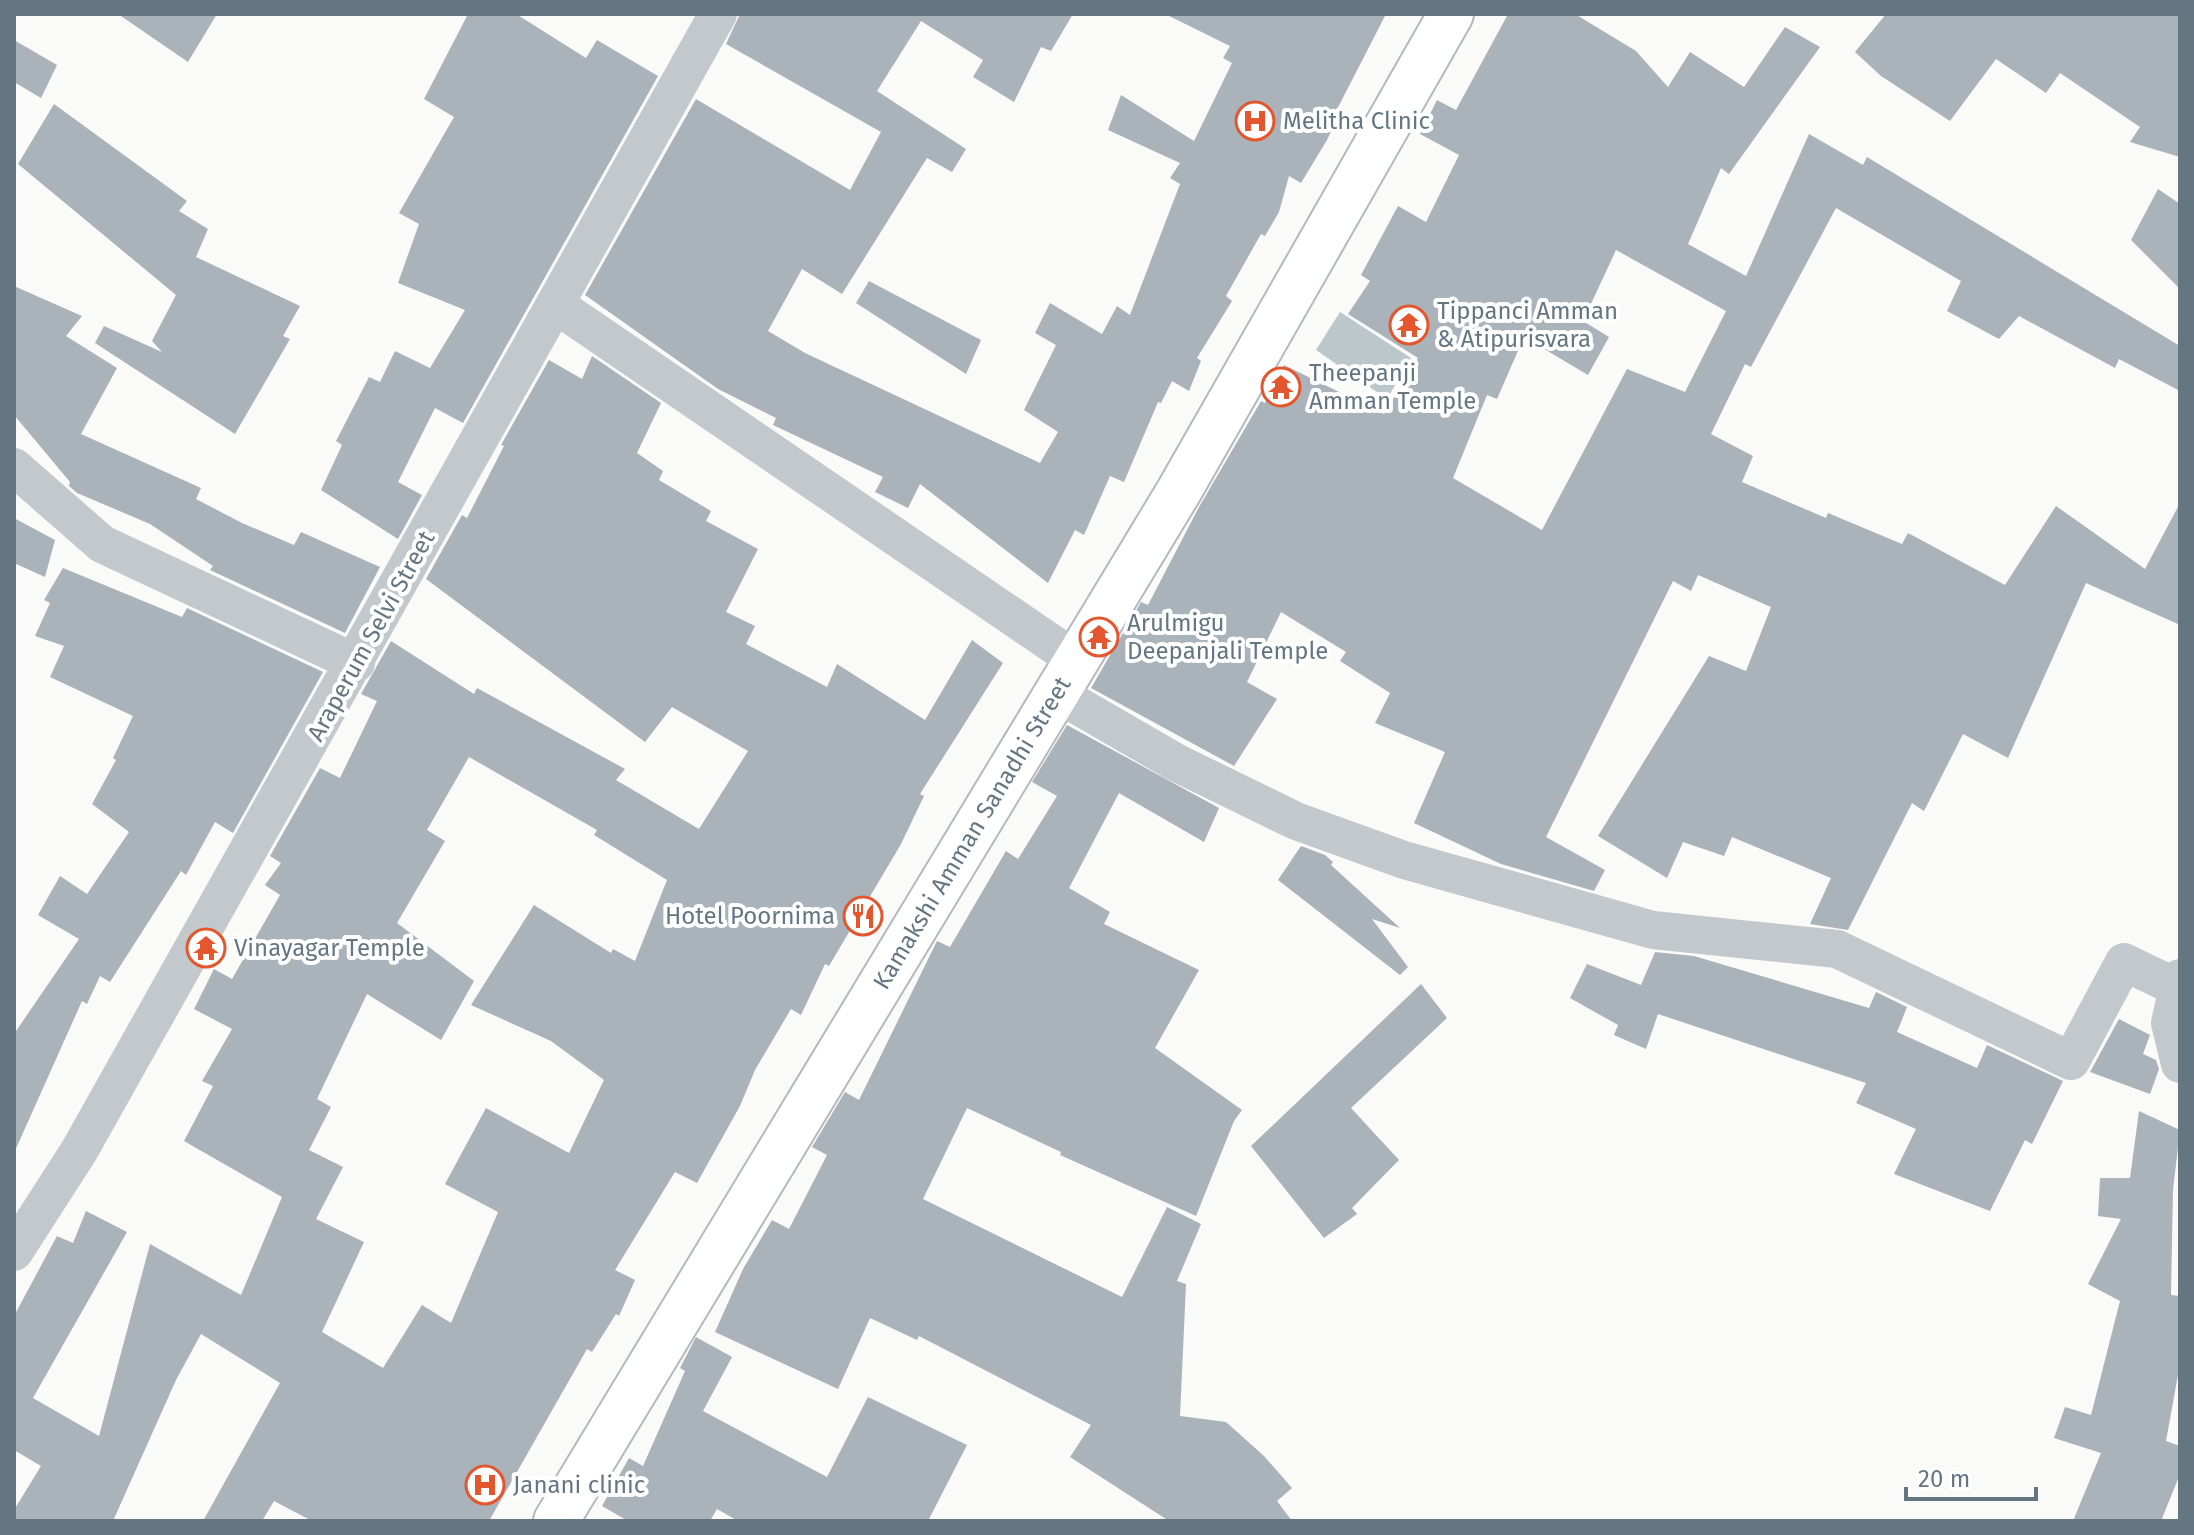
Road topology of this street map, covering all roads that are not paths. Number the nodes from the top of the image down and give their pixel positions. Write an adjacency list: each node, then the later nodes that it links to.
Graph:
1 (718, 14): 3 (street, Araperum Selvi Street)
2 (1451, 14): 6 (main road, Kamakshi Amman Sanadhi Street)
3 (556, 305): 5 (street, Araperum Selvi Street); 6 (street)
4 (14, 467): 5 (street)
5 (356, 663): 9 (street, Araperum Selvi Street)
6 (1066, 677): 7 (street); 10 (main road, Kamakshi Amman Sanadhi Street)
7 (2179, 983): 8 (street)
8 (2180, 1064)
9 (14, 1252)
10 (556, 1521)

